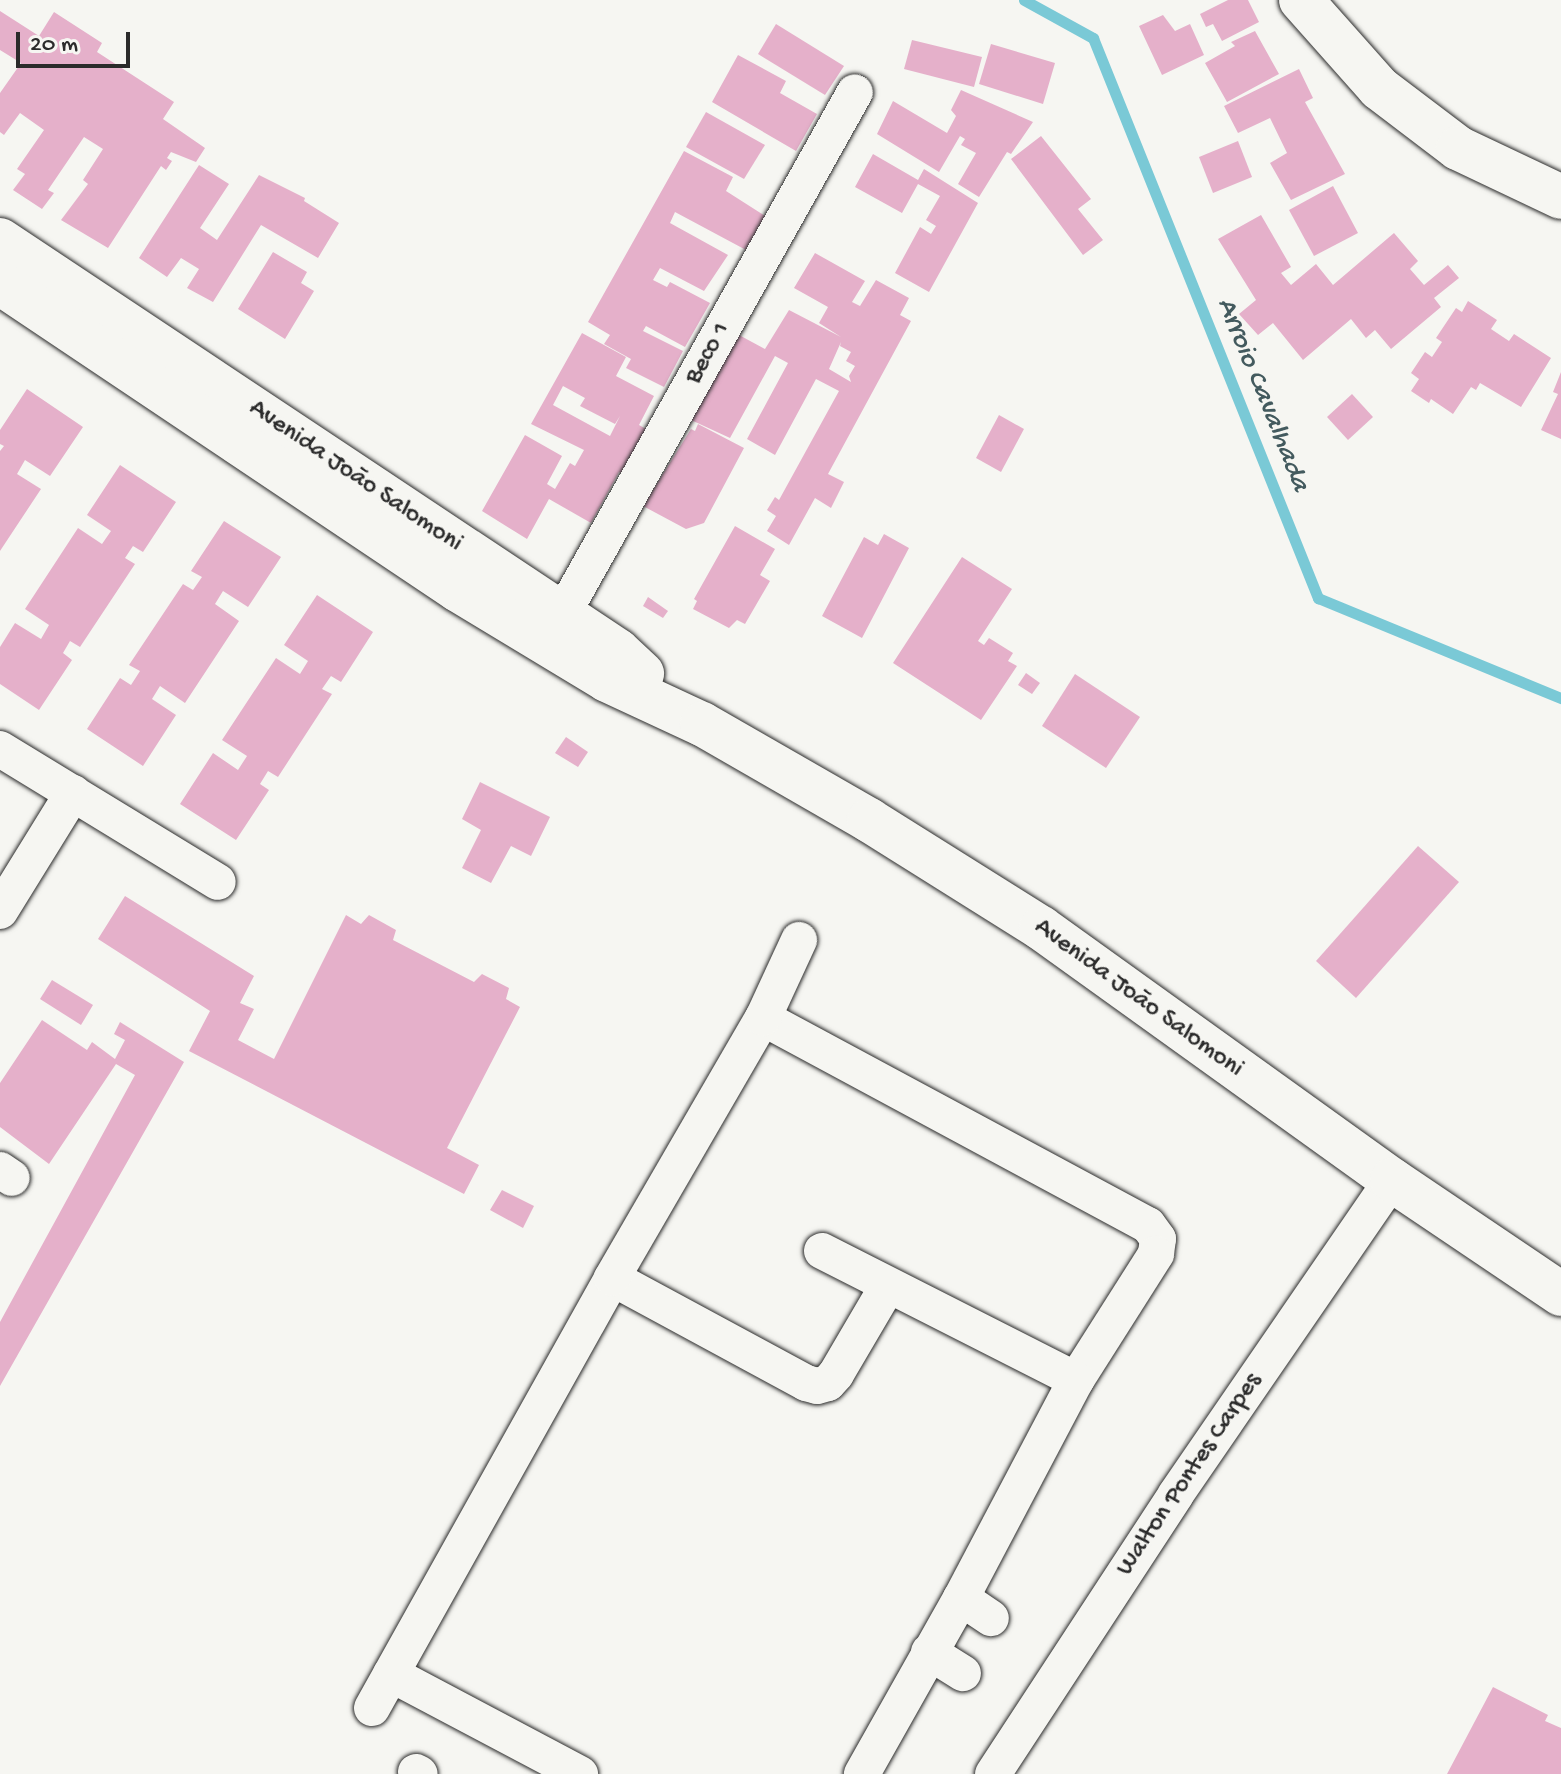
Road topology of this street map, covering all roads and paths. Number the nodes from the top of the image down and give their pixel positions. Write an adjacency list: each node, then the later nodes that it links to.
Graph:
1 (1302, 0): 3 (main road)
2 (855, 92): 6 (street, Beco 1)
3 (1561, 197)
4 (0, 240): 6 (main road, Avenida João Salomoni)
5 (0, 283): 7 (main road, Avenida João Salomoni)
6 (562, 615): 7 (main road, Avenida João Salomoni)
7 (702, 724): 14 (main road, Avenida João Salomoni)
8 (0, 749): 9 (street)
9 (73, 793): 10 (street); 11 (street)
10 (218, 882)
11 (0, 911)
12 (799, 940): 13 (street)
13 (763, 1018): 16 (street); 19 (street)
14 (1392, 1180): 18 (main road, Avenida João Salomoni); 28 (street, Walton Pontes Carpes)
15 (822, 1251): 17 (street)
16 (612, 1278): 17 (street); 24 (street)
17 (887, 1287): 19 (street)
18 (1561, 1294)
19 (1076, 1380): 20 (street)
20 (961, 1598): 21 (street); 22 (street)
21 (991, 1618)
22 (929, 1652): 23 (street); 27 (street)
23 (963, 1673)
24 (391, 1674): 25 (street); 26 (street)
25 (372, 1708)
26 (580, 1774)
27 (862, 1774)
28 (993, 1774)

